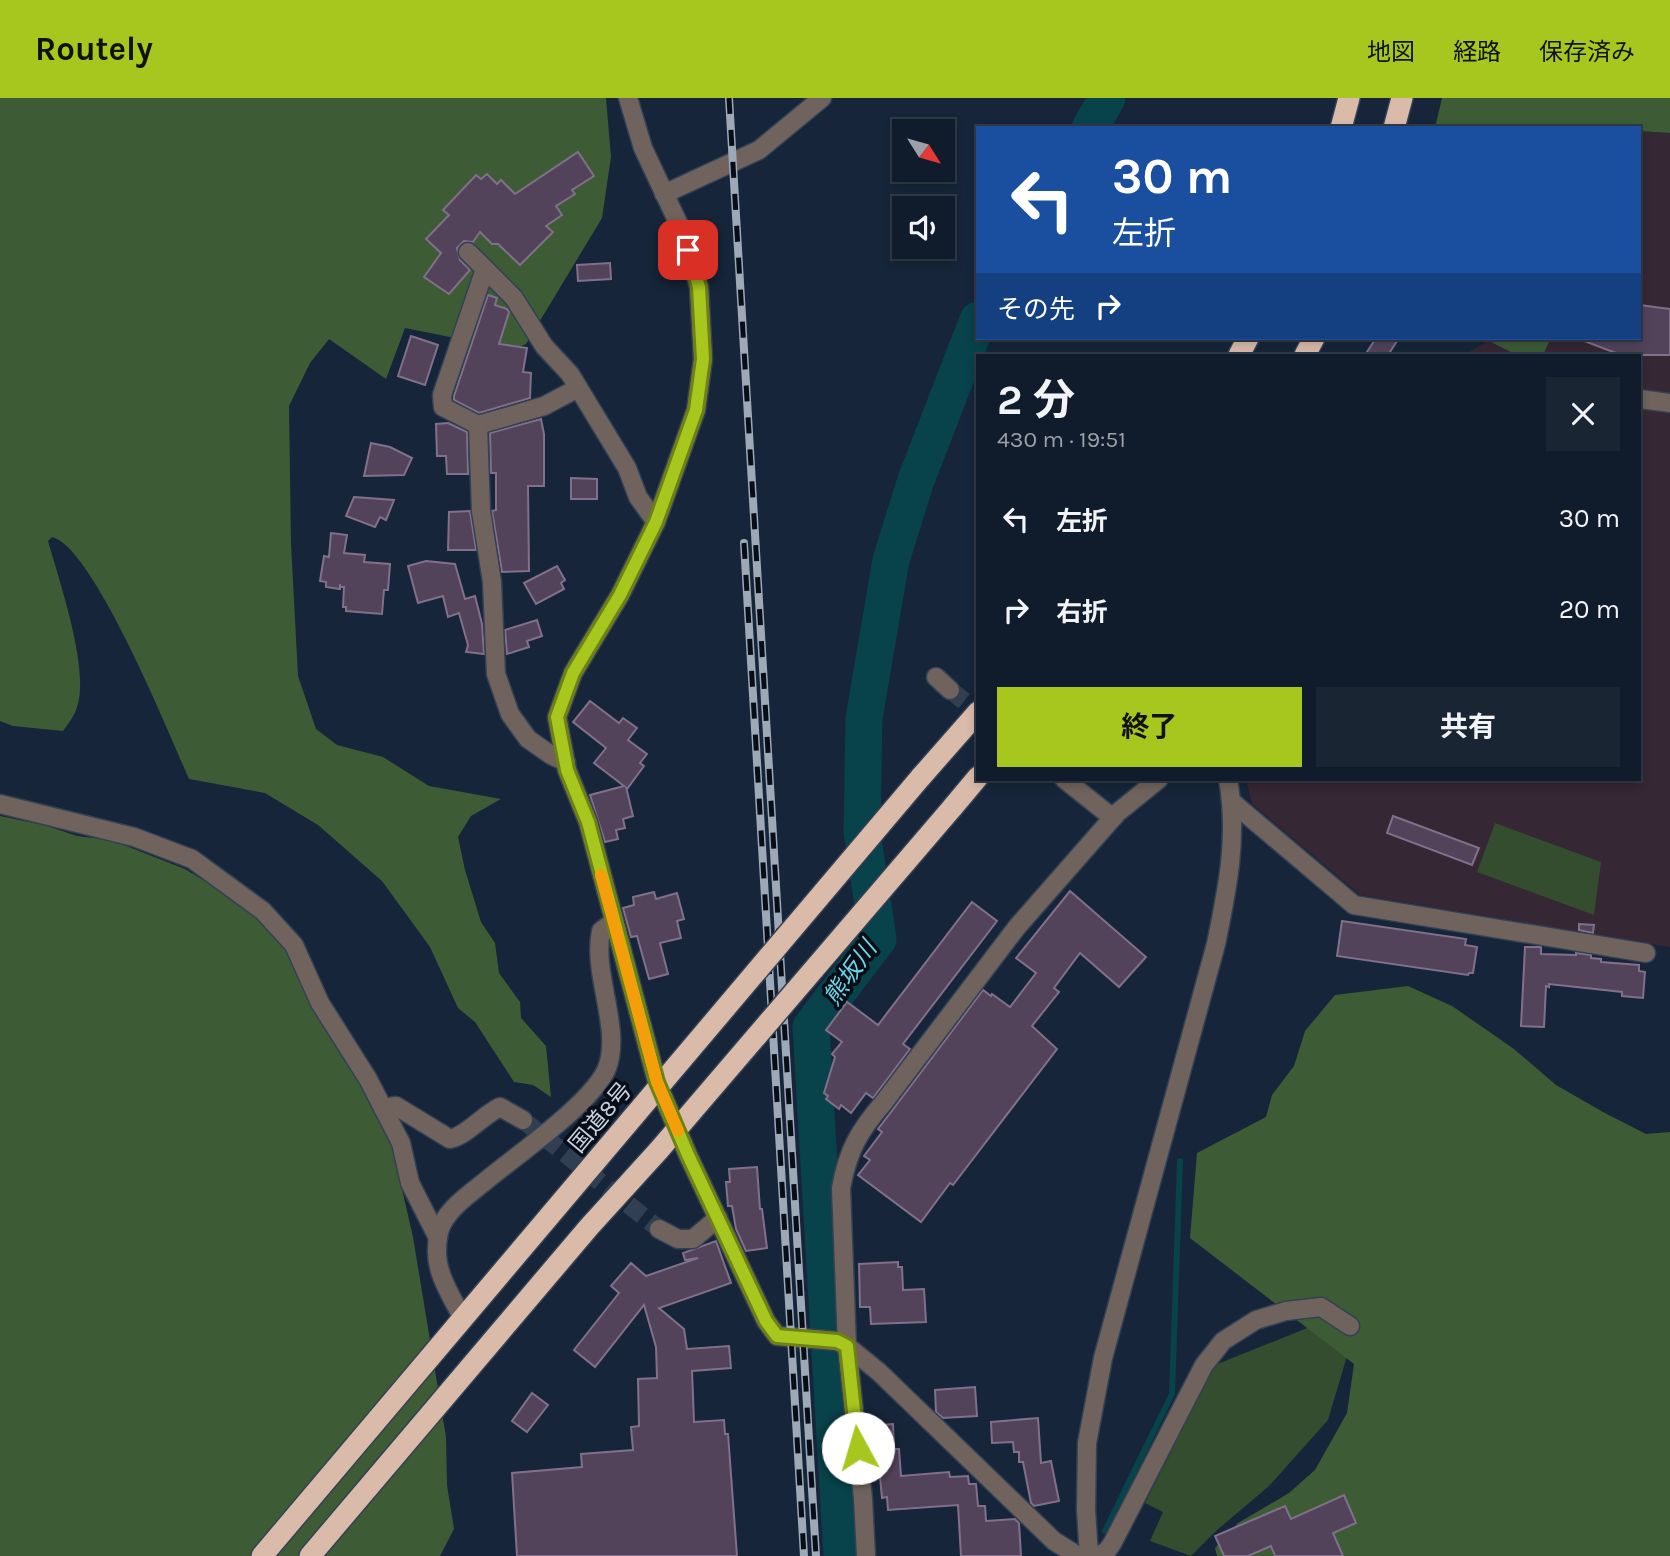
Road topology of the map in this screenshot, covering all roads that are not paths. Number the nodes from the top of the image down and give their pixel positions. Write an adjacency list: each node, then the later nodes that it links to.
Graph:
1 (628, 98): 7 (street)
2 (821, 98): 7 (street)
3 (1349, 98): 5 (highway)
4 (1402, 98): 6 (highway)
5 (1342, 126)
6 (1395, 126)
7 (664, 194): 14 (street)
8 (468, 252): 9 (street)
9 (485, 269): 10 (street); 13 (street)
10 (578, 388): 13 (street); 14 (street)
11 (1641, 399): 12 (street)
12 (1670, 403)
13 (478, 425): 18 (street)
14 (656, 522): 18 (street)
15 (936, 677): 16 (street)
16 (950, 690)
17 (976, 714): 33 (highway, 国道8号, bridge)
18 (566, 762): 26 (street)
19 (976, 779): 37 (highway, bridge)
20 (1067, 781): 25 (street)
21 (1157, 781): 25 (street)
22 (1228, 781): 23 (street)
23 (1232, 802): 27 (street); 40 (street)
24 (0, 804): 28 (street)
25 (1113, 818): 35 (street)
26 (613, 922): 30 (street); 32 (street)
27 (1646, 954)
28 (383, 1108): 29 (street); 32 (street)
29 (523, 1121)
30 (718, 1218): 31 (street); 35 (street)
31 (659, 1229)
32 (438, 1238): 33 (street)
33 (463, 1319): 36 (highway, 国道8号)
34 (1350, 1326): 41 (street)
35 (835, 1342): 38 (street); 39 (street)
36 (262, 1556)
37 (310, 1556)
38 (866, 1556)
39 (1078, 1556)
40 (1089, 1556)
41 (1097, 1556)

